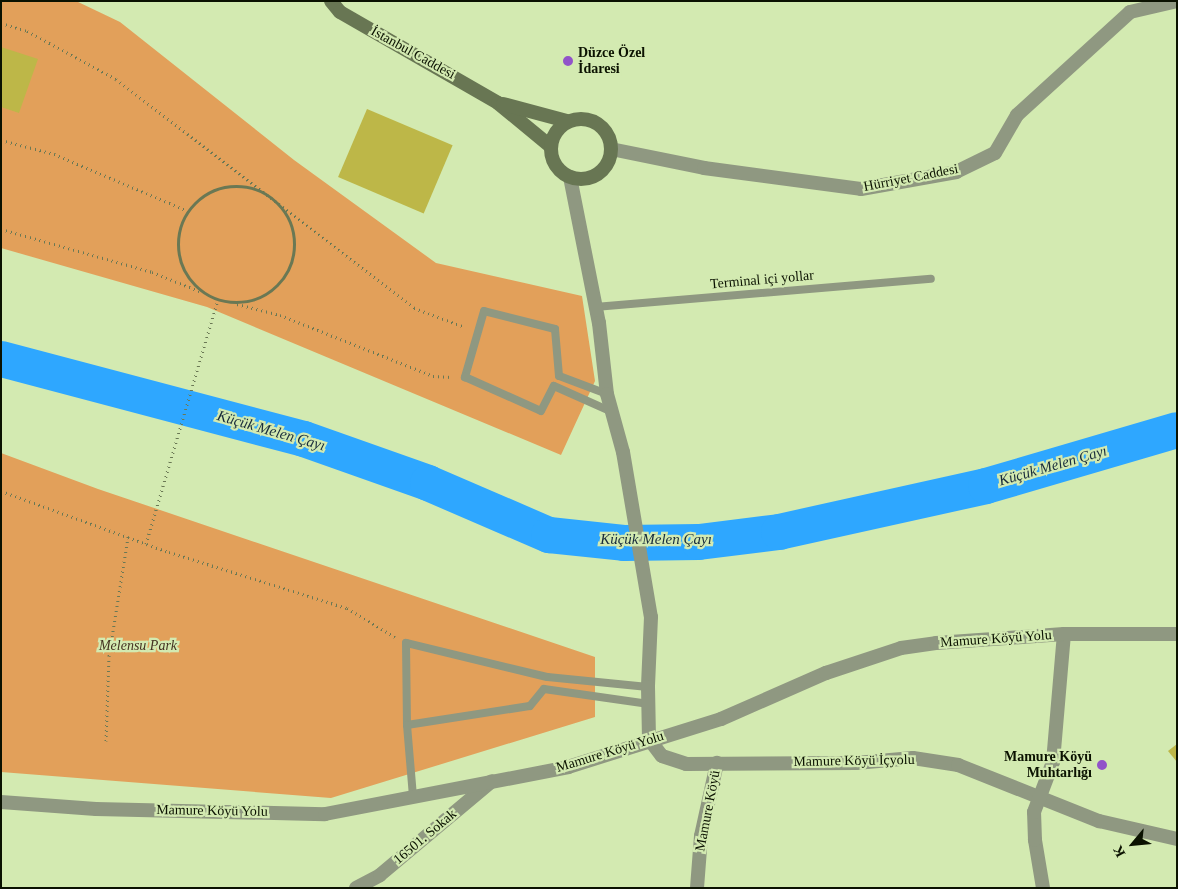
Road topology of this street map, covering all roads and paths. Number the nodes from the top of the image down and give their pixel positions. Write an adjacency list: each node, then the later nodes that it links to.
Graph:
1 (331, 1): 4 (main road, İstanbul Caddesi)
2 (1177, 1): 8 (street, Hürriyet Caddesi)
3 (1, 23): 10 (path)
4 (498, 103): 5 (main road); 7 (main road)
5 (567, 121): 7 (main road); 8 (main road)
6 (1, 140): 11 (path)
7 (550, 146): 9 (main road)
8 (611, 149): 9 (main road)
9 (570, 177): 17 (street)
10 (266, 194): 11 (path); 16 (path); 18 (path)
11 (188, 211): 14 (path)
12 (1, 229): 14 (path)
13 (931, 279): 17 (lane, Terminal içi yollar)
14 (202, 292): 15 (path)
15 (218, 300): 16 (path); 24 (path)
16 (235, 303): 19 (path)
17 (595, 307): 20 (street)
18 (478, 332): 19 (lane); 20 (lane)
19 (465, 377): 21 (lane)
20 (607, 394): 21 (street)
21 (612, 412): 28 (street)
22 (1, 491): 23 (path)
23 (128, 537): 24 (path); 32 (path)
24 (146, 544): 27 (path)
25 (1064, 634): 26 (street, Mamure Köyü Yolu); 31 (street, Mamure Köyü Yolu); 36 (street)
26 (1177, 634)
27 (406, 644): 28 (lane); 30 (lane)
28 (648, 687): 29 (street)
29 (649, 704): 30 (lane); 31 (street)
30 (407, 725): 35 (lane)
31 (649, 739): 33 (street, Mamure Köyü İçyolu); 34 (street, Mamure Köyü Yolu)
32 (106, 741)
33 (717, 763): 36 (street, Mamure Köyü İçyolu); 40 (street, Mamure Köyü)
34 (492, 782): 35 (street, Mamure Köyü Yolu); 39 (street, 16501. Sokak)
35 (413, 797): 37 (street, Mamure Köyü Yolu)
36 (1038, 797): 38 (street, Mamure Köyü İçyolu); 41 (street)
37 (1, 802)
38 (1177, 840)
39 (356, 888)
40 (697, 888)
41 (1043, 888)

